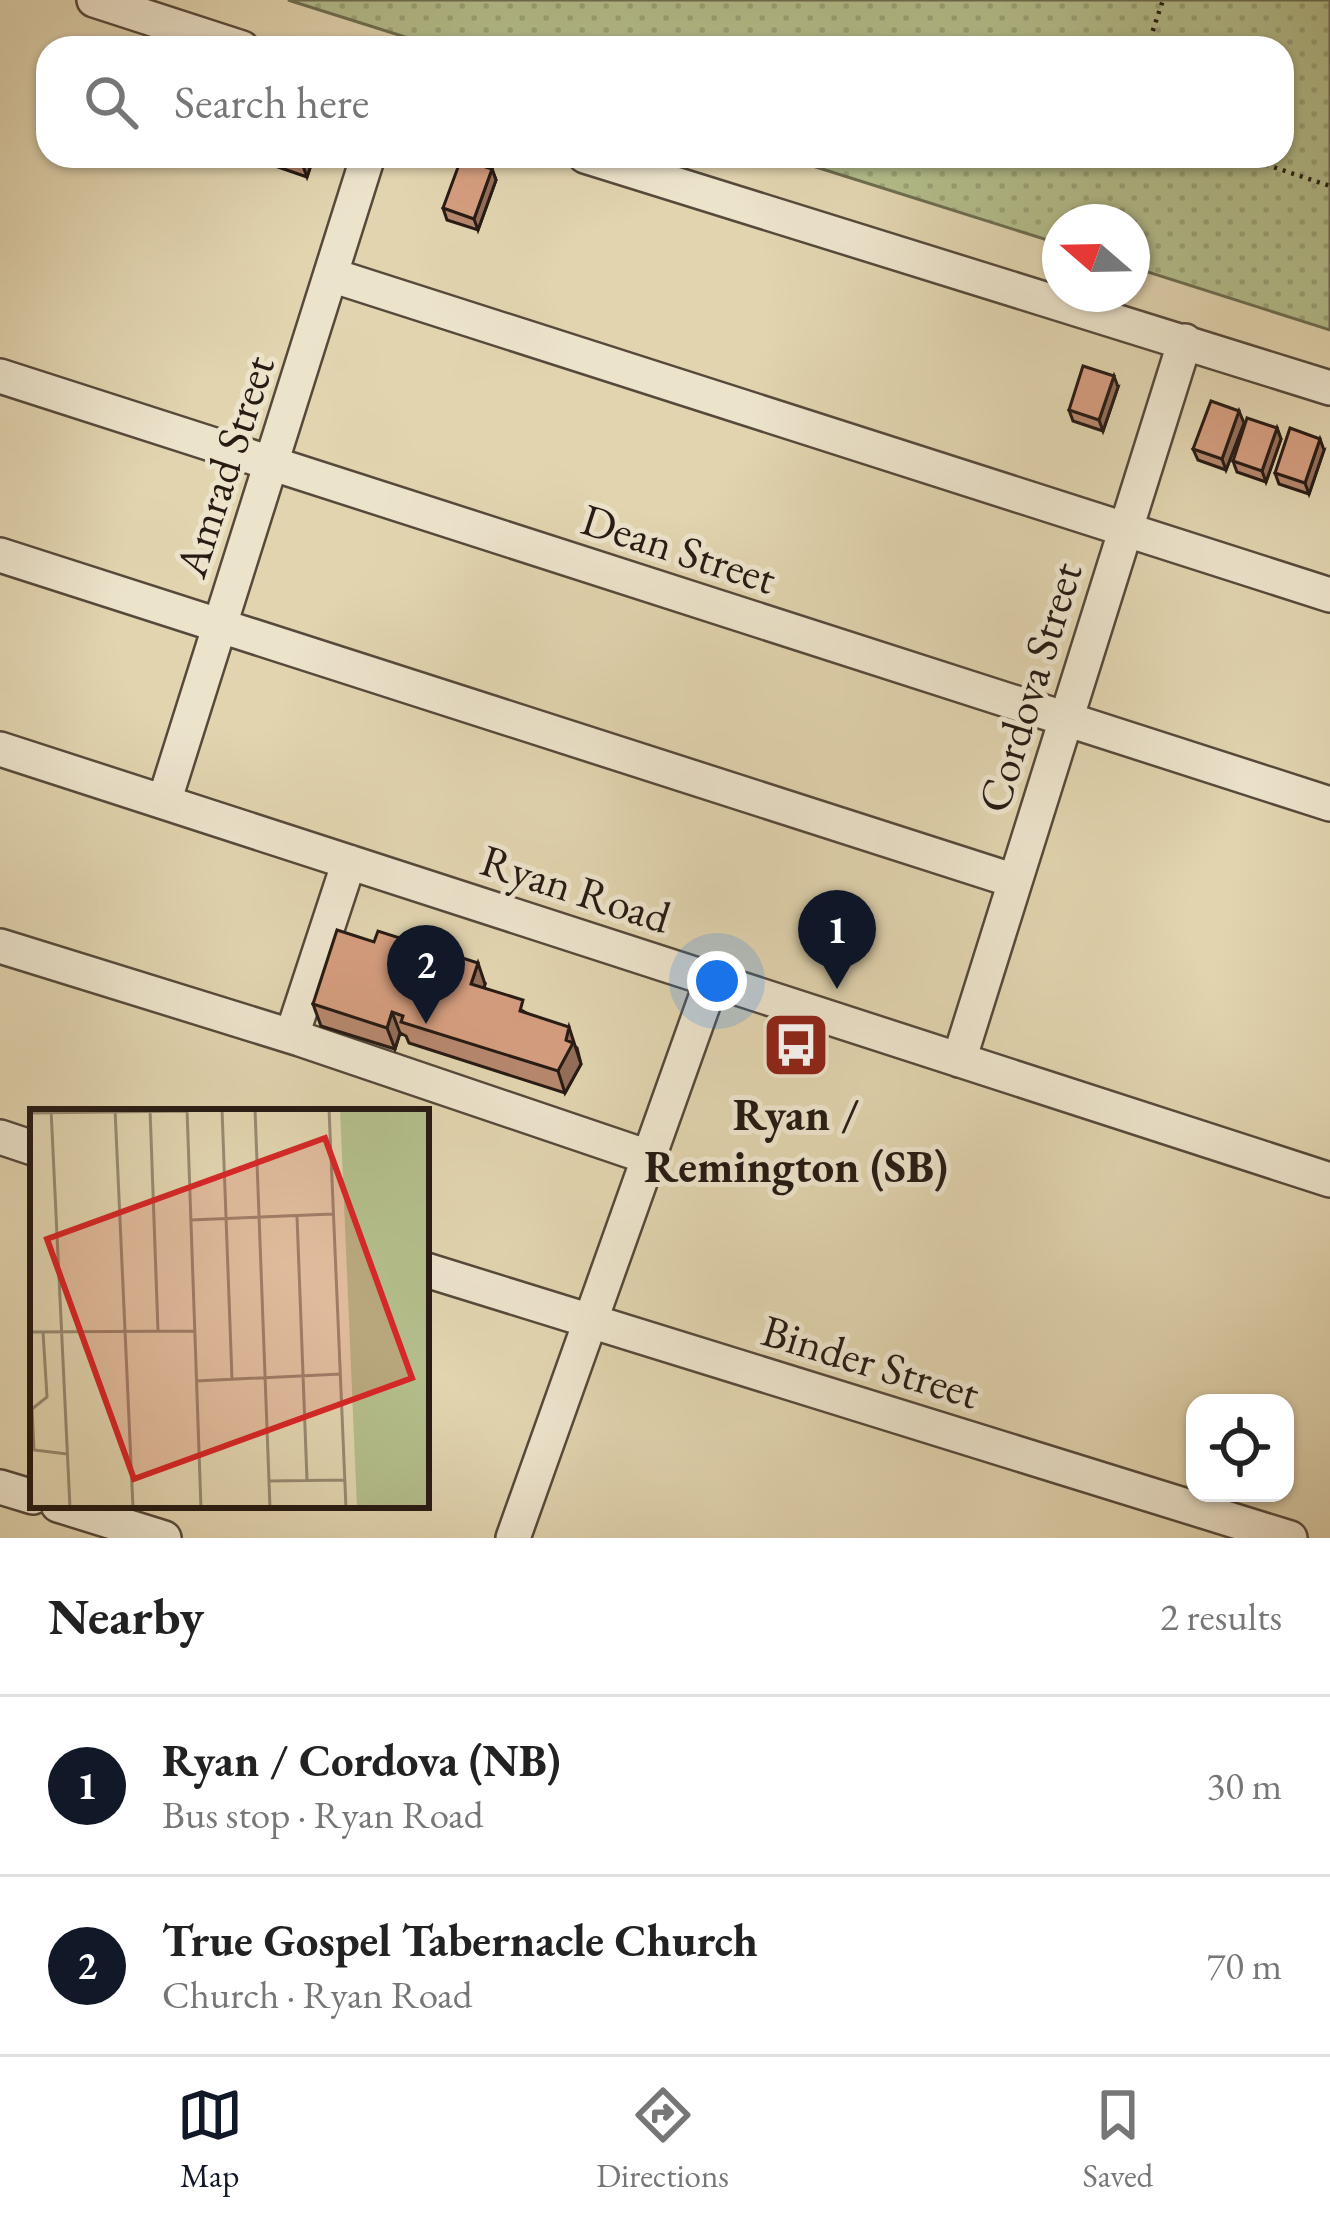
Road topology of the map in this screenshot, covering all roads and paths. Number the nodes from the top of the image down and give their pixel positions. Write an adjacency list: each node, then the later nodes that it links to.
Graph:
1 (94, 0): 3 (street)
2 (1162, 0): 4 (path)
3 (205, 36)
4 (1151, 36)
5 (364, 168): 9 (street, Amrad Street)
6 (624, 168): 10 (street)
7 (1276, 168): 8 (path)
8 (1330, 186)
9 (331, 275): 13 (street, Amrad Street); 14 (street)
10 (1185, 340): 12 (street); 14 (street, Cordova Street)
11 (0, 376): 13 (street, Dean Street)
12 (1330, 388)
13 (273, 464): 17 (street, Amrad Street); 18 (street, Dean Street)
14 (1126, 530): 16 (street); 18 (street, Cordova Street)
15 (0, 555): 17 (street)
16 (1330, 595)
17 (220, 627): 20 (street, Amrad Street); 23 (street)
18 (1066, 720): 21 (street, Dean Street); 23 (street, Cordova Street)
19 (0, 749): 20 (street, Ryan Road)
20 (164, 802): 22 (street, Ryan Road)
21 (1330, 804)
22 (349, 862): 25 (street, Ryan Road); 26 (street)
23 (1016, 881): 27 (street, Cordova Street)
24 (0, 946): 26 (street)
25 (712, 980): 27 (street, Ryan Road); 30 (street)
26 (300, 1039): 30 (street)
27 (958, 1060): 31 (street, Ryan Road)
28 (0, 1137): 29 (street)
29 (30, 1147)
30 (649, 1157): 33 (street)
31 (1330, 1180)
32 (429, 1271): 33 (street, Binder Street)
33 (590, 1321): 38 (street); 39 (street, Binder Street)
34 (0, 1487): 35 (street)
35 (30, 1496)
36 (68, 1508): 37 (street)
37 (164, 1538)
38 (513, 1538)
39 (1290, 1538)

